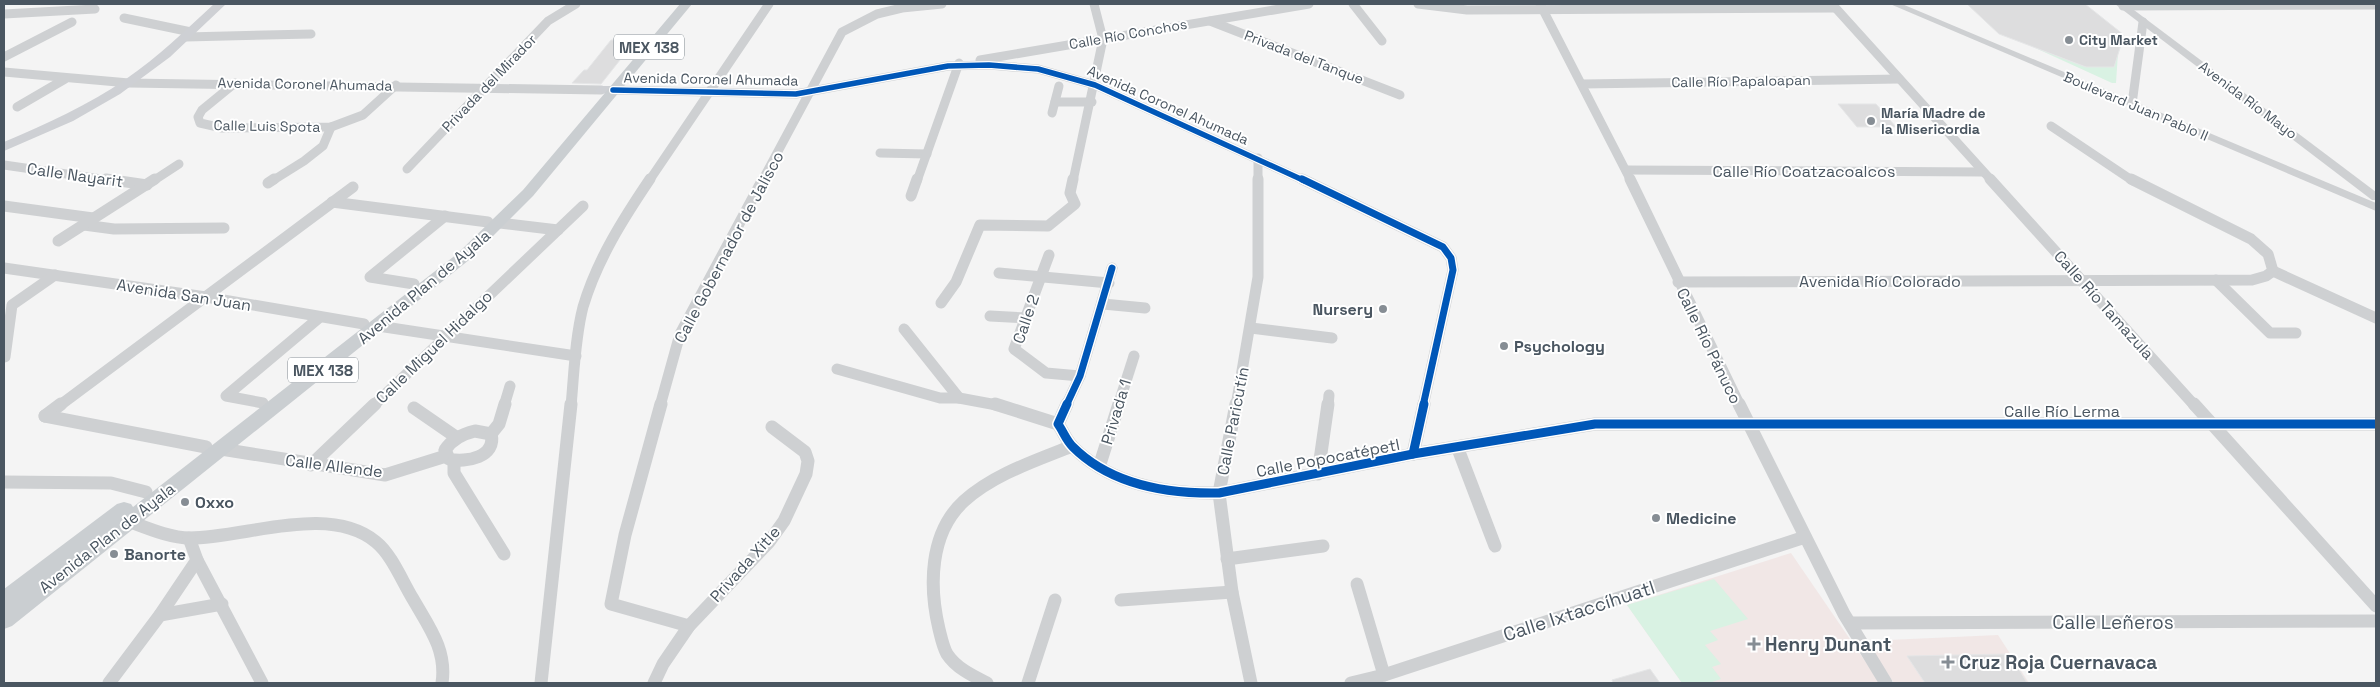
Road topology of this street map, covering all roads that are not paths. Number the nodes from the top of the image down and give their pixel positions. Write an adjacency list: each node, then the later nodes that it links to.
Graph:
1 (220, 4): 25 (main road)
2 (576, 4): 42 (street, Privada del Mirador)
3 (673, 4): 43 (main road, Avenida Plan de Ayala / MEX 138)
4 (686, 4): 43 (main road, Avenida Plan de Ayala / MEX 138)
5 (769, 4): 44 (street)
6 (942, 4): 45 (street, Calle Gobernador de Jalisco)
7 (1094, 4): 27 (street)
8 (1253, 4): 19 (street)
9 (1309, 4): 19 (street, Calle Río Conchos)
10 (1353, 4): 28 (street)
11 (1418, 4): 17 (street)
12 (1895, 4): 47 (street, Boulevard Juan Pablo II)
13 (1908, 4): 47 (street, Boulevard Juan Pablo II)
14 (2121, 5): 15 (street); 24 (street, Avenida Río Mayo)
15 (2376, 5)
16 (1833, 6): 17 (street); 35 (street, Calle Río Tamazula)
17 (1542, 7): 38 (street, Calle Río Pánuco)
18 (96, 9): 20 (street)
19 (1257, 12): 22 (street, Calle Río Conchos)
20 (4, 14)
21 (124, 18): 25 (street)
22 (1208, 20): 27 (street, Calle Río Conchos); 46 (street, Privada del Tanque)
23 (72, 22): 30 (street)
24 (2143, 22): 47 (street); 67 (street, Avenida Río Mayo)
25 (188, 34): 26 (street); 36 (main road)
26 (311, 34)
27 (1103, 39): 29 (street, Calle Río Conchos); 40 (street)
28 (1382, 40)
29 (1014, 54): 31 (street, Calle Río Conchos); 32 (street)
30 (4, 57)
31 (959, 65): 32 (street, Avenida Coronel Ahumada); 45 (street, Avenida Coronel Ahumada); 56 (street)
32 (1013, 66): 40 (street, Avenida Coronel Ahumada)
33 (4, 72): 34 (street, Avenida Coronel Ahumada)
34 (65, 79): 36 (street, Avenida Coronel Ahumada); 50 (street)
35 (1899, 79): 38 (street, Calle Río Papaloapan); 62 (street, Calle Río Tamazula)
36 (129, 83): 37 (street, Avenida Coronel Ahumada); 54 (main road)
37 (235, 83): 39 (street, Avenida Coronel Ahumada); 53 (street, Calle Luis Spota)
38 (1583, 84): 61 (street, Calle Río Pánuco)
39 (396, 85): 42 (street, Avenida Coronel Ahumada); 53 (street)
40 (1096, 85): 49 (street); 57 (street, Avenida Coronel Ahumada)
41 (1058, 86): 48 (street)
42 (484, 87): 43 (street, Avenida Coronel Ahumada); 60 (street, Privada del Mirador)
43 (607, 90): 44 (street, Avenida Coronel Ahumada); 74 (main road, Avenida Plan de Ayala / MEX 138)
44 (709, 92): 45 (street, Avenida Coronel Ahumada); 105 (street)
45 (810, 93): 152 (street, Calle Gobernador de Jalisco)
46 (1400, 94)
47 (2132, 101): 67 (street, Boulevard Juan Pablo II); 71 (street, Boulevard Juan Pablo II)
48 (1055, 102): 49 (street); 51 (street)
49 (1092, 102): 92 (street)
50 (17, 107)
51 (1052, 113)
52 (2051, 126): 82 (street)
53 (331, 127): 63 (street)
54 (4, 147)
55 (880, 153): 56 (street)
56 (927, 154): 66 (street)
57 (1258, 158): 100 (street, Calle Paricutín); 125 (street, Avenida Coronel Ahumada)
58 (179, 164): 64 (street)
59 (4, 165): 64 (street, Calle Nayarit)
60 (407, 169)
61 (1626, 170): 62 (street, Calle Río Coatzacoalcos); 88 (street, Calle Río Pánuco)
62 (1983, 172): 87 (street, Calle Río Tamazula)
63 (268, 183)
64 (146, 185): 73 (street)
65 (353, 187): 68 (street)
66 (911, 196)
67 (2376, 199)
68 (332, 202): 72 (street); 91 (street)
69 (4, 206): 73 (street)
70 (584, 206): 77 (street, Calle Miguel Hidalgo)
71 (2376, 207)
72 (444, 216): 74 (street); 90 (street)
73 (93, 218): 75 (street)
74 (494, 222): 77 (street); 90 (main road, Avenida Plan de Ayala / MEX 138); 99 (main road, Avenida Plan de Ayala / MEX 138)
75 (84, 225): 76 (street); 78 (street)
76 (224, 228)
77 (558, 230): 103 (street, Calle Miguel Hidalgo)
78 (58, 241)
79 (1048, 255): 85 (street, Calle 2)
80 (4, 268): 84 (street, Avenida San Juan)
81 (1112, 268): 89 (street)
82 (2273, 271): 86 (street, Avenida Río Colorado); 98 (street)
83 (999, 273): 85 (street)
84 (55, 275): 91 (street, Avenida San Juan); 107 (street)
85 (1041, 276): 89 (street); 97 (street, Calle 2)
86 (2216, 280): 87 (street, Avenida Río Colorado); 102 (street)
87 (2081, 281): 88 (street, Avenida Río Colorado); 117 (street, Calle Río Tamazula)
88 (1678, 282): 118 (street, Calle Río Pánuco)
89 (1108, 283): 93 (street)
90 (414, 284): 99 (main road, Avenida Plan de Ayala / MEX 138)
91 (206, 297): 96 (street, Avenida San Juan); 123 (street, Calle Allende)
92 (941, 303)
93 (1103, 304): 94 (street); 109 (street)
94 (1146, 308)
95 (990, 316): 97 (street)
96 (320, 317): 99 (street, Avenida San Juan); 113 (street)
97 (1025, 318): 109 (street, Calle 2)
98 (2376, 318)
99 (371, 325): 103 (street, Avenida San Juan); 113 (main road, Avenida Plan de Ayala / MEX 138); 123 (main road, Avenida Plan de Ayala / MEX 138)
100 (1251, 328): 104 (street); 132 (street, Calle Paricutín)
101 (904, 329): 112 (street)
102 (2296, 333)
103 (446, 335): 105 (street, Avenida San Juan); 127 (street, Calle Miguel Hidalgo)
104 (1332, 338)
105 (576, 356): 158 (street)
106 (1134, 356): 128 (street, Privada 1)
107 (6, 357)
108 (837, 369): 112 (street)
109 (1080, 376): 115 (street)
110 (510, 386): 120 (street, Calle Allende)
111 (1329, 395): 129 (street)
112 (959, 398): 115 (street)
113 (263, 403): 123 (main road, Avenida Plan de Ayala / MEX 138)
114 (414, 408): 121 (street)
115 (1058, 424): 122 (street, Calle Popocatépetl)
116 (2376, 424): 117 (street, Calle Río Lerma)
117 (2212, 425): 118 (street, Calle Río Lerma); 147 (street, Calle Río Tamazula)
118 (1748, 426): 124 (street, Calle Popocatépetl); 134 (street, Calle Río Pánuco)
119 (772, 427): 152 (street, Privada Xitle)
120 (491, 434): 121 (street); 126 (street, Calle Allende)
121 (456, 437): 126 (street)
122 (1072, 446): 128 (street, Calle Popocatépetl); 154 (street)
123 (213, 448): 127 (street, Calle Allende); 131 (main road, Avenida Plan de Ayala / MEX 138); 133 (main road, Avenida Plan de Ayala / MEX 138)
124 (1458, 449): 125 (street, Calle Popocatépetl); 137 (street)
125 (1413, 454): 129 (street, Calle Popocatépetl)
126 (450, 458): 127 (street, Calle Allende); 138 (street)
127 (311, 465)
128 (1099, 467): 132 (street, Calle Popocatépetl)
129 (1318, 474): 132 (street, Calle Popocatépetl)
130 (4, 482): 131 (street)
131 (146, 492): 145 (main road, Avenida Plan de Ayala / MEX 138)
132 (1219, 493): 139 (street, Calle Paricutín)
133 (128, 521): 135 (street); 149 (main road, Avenida Plan de Ayala / MEX 138)
134 (1805, 537): 151 (street, Calle Río Pánuco); 153 (street, Calle Ixtaccíhuatl)
135 (189, 538): 140 (street); 157 (street)
136 (1323, 546): 139 (street)
137 (1495, 546)
138 (504, 554)
139 (1227, 559): 142 (street, Calle Paricutín)
140 (197, 560): 146 (street); 148 (street)
141 (1357, 584): 153 (street)
142 (1232, 592): 144 (street); 162 (street, Calle Paricutín)
143 (1055, 600): 161 (street)
144 (1122, 600)
145 (4, 602)
146 (222, 604): 148 (street); 156 (street)
147 (2376, 606)
148 (160, 615): 155 (street)
149 (4, 620)
150 (2376, 621): 151 (street, Calle Leñeros)
151 (1850, 622): 164 (street, Calle Río Pánuco)
152 (689, 626): 159 (street)
153 (1384, 675): 163 (street, Calle Ixtaccíhuatl)
154 (967, 678): 160 (street)
155 (109, 683)
156 (262, 683)
157 (442, 683)
158 (541, 683)
159 (654, 683)
160 (986, 683)
161 (1028, 683)
162 (1251, 683)
163 (1351, 683)
164 (1886, 683)

